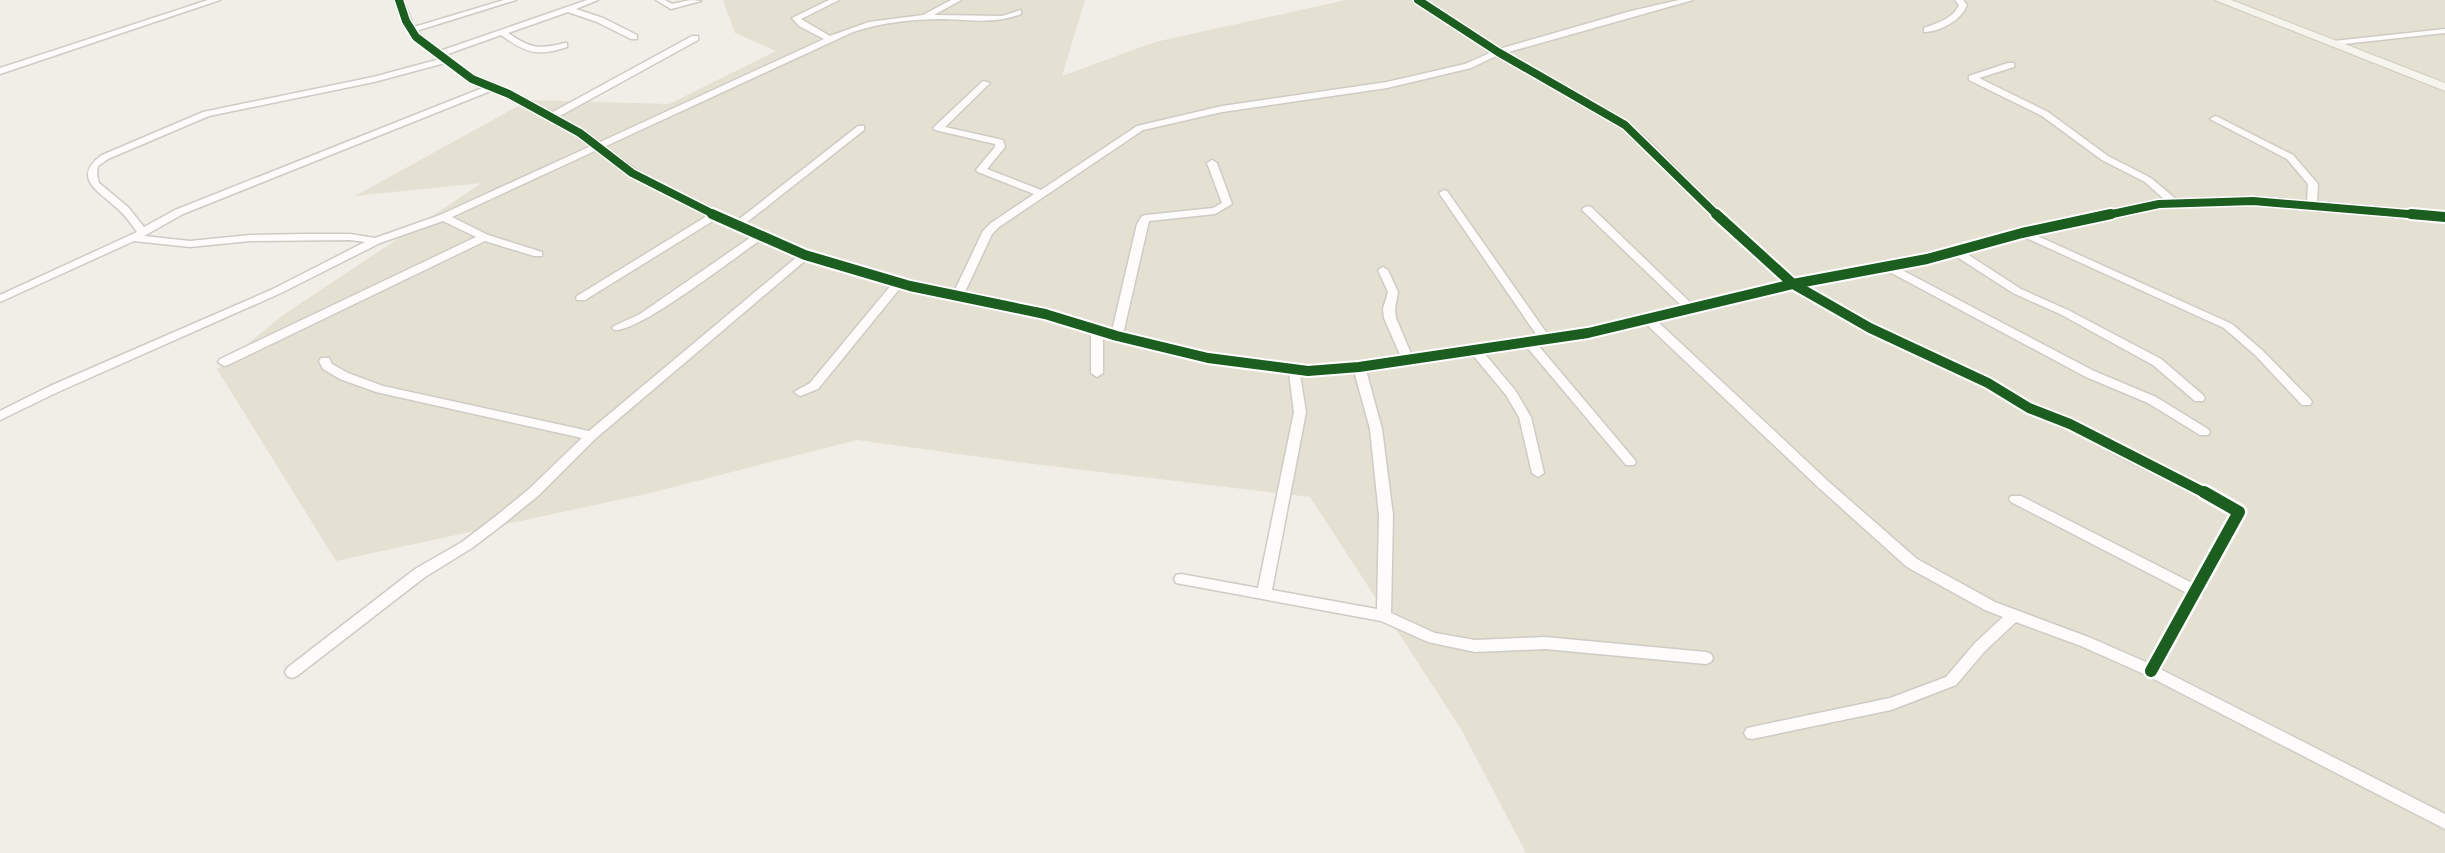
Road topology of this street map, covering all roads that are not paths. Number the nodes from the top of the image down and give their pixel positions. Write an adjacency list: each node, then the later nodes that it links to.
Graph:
1 (216, 0): 28 (street)
2 (398, 0): 16 (street)
3 (513, 0): 16 (street)
4 (594, 0): 13 (street)
5 (660, 0): 12 (street)
6 (835, 0): 22 (street)
7 (957, 0): 15 (street)
8 (1418, 0): 25 (street)
9 (1689, 0): 25 (street)
10 (1959, 0): 17 (street)
11 (2221, 0): 23 (street)
12 (696, 1)
13 (571, 10): 19 (street); 20 (street)
14 (1018, 12): 15 (street)
15 (925, 16): 22 (street)
16 (412, 30): 26 (street)
17 (1927, 30)
18 (2445, 31): 23 (street)
19 (503, 33): 24 (street); 26 (street)
20 (634, 37)
21 (695, 38): 32 (street)
22 (830, 39): 35 (street)
23 (2334, 43): 30 (street)
24 (564, 45)
25 (1498, 52): 37 (street); 57 (street)
26 (442, 57): 31 (street); 47 (street)
27 (2011, 65): 39 (street)
28 (0, 71)
29 (986, 83): 37 (street)
30 (2445, 87)
31 (491, 88): 32 (street); 47 (street)
32 (551, 117): 35 (street)
33 (2215, 119): 40 (street)
34 (861, 128): 45 (street)
35 (598, 147): 42 (street); 43 (street)
36 (1212, 163): 65 (street)
37 (1039, 193): 59 (street)
38 (1444, 193): 66 (street)
39 (2174, 202): 40 (street); 46 (street)
40 (2312, 208): 44 (street)
41 (1587, 209): 61 (street)
42 (716, 215): 45 (street); 58 (street)
43 (444, 217): 49 (street); 50 (street)
44 (2445, 217)
45 (740, 224): 48 (street)
46 (2022, 233): 51 (street); 77 (street)
47 (138, 235): 50 (street); 60 (street)
48 (760, 235): 53 (street); 63 (street)
49 (484, 237): 52 (street); 71 (street)
50 (376, 241): 78 (street)
51 (1955, 251): 54 (street); 76 (street)
52 (538, 254)
53 (805, 255): 56 (street); 80 (street)
54 (1887, 266): 57 (street); 79 (street)
55 (1383, 270): 70 (street)
56 (898, 282): 59 (street); 75 (street)
57 (1793, 284): 61 (street); 85 (street)
58 (581, 298)
59 (957, 298): 64 (street)
60 (0, 299)
61 (1690, 309): 62 (street)
62 (1649, 320): 66 (street); 87 (street)
63 (618, 328)
64 (1097, 330): 65 (street); 74 (street)
65 (1117, 336): 73 (street)
66 (1545, 339): 67 (street)
67 (1529, 342): 68 (street); 81 (street)
68 (1476, 351): 70 (street); 82 (street)
69 (325, 360): 80 (street)
70 (1408, 360): 72 (street)
71 (224, 362)
72 (1359, 367): 73 (street); 88 (street)
73 (1294, 370): 86 (street)
74 (1097, 373)
75 (800, 392)
76 (2199, 398)
77 (2306, 402)
78 (0, 416)
79 (2204, 432)
80 (591, 436): 91 (street)
81 (1630, 462)
82 (1538, 474)
83 (2017, 499): 85 (street)
84 (1181, 579): 86 (street)
85 (2197, 592): 90 (street)
86 (1264, 594): 88 (street)
87 (2014, 615): 90 (street); 92 (street)
88 (1384, 616): 89 (street)
89 (1706, 658)
90 (2151, 671): 93 (street)
91 (292, 672)
92 (1752, 733)
93 (2445, 821)

